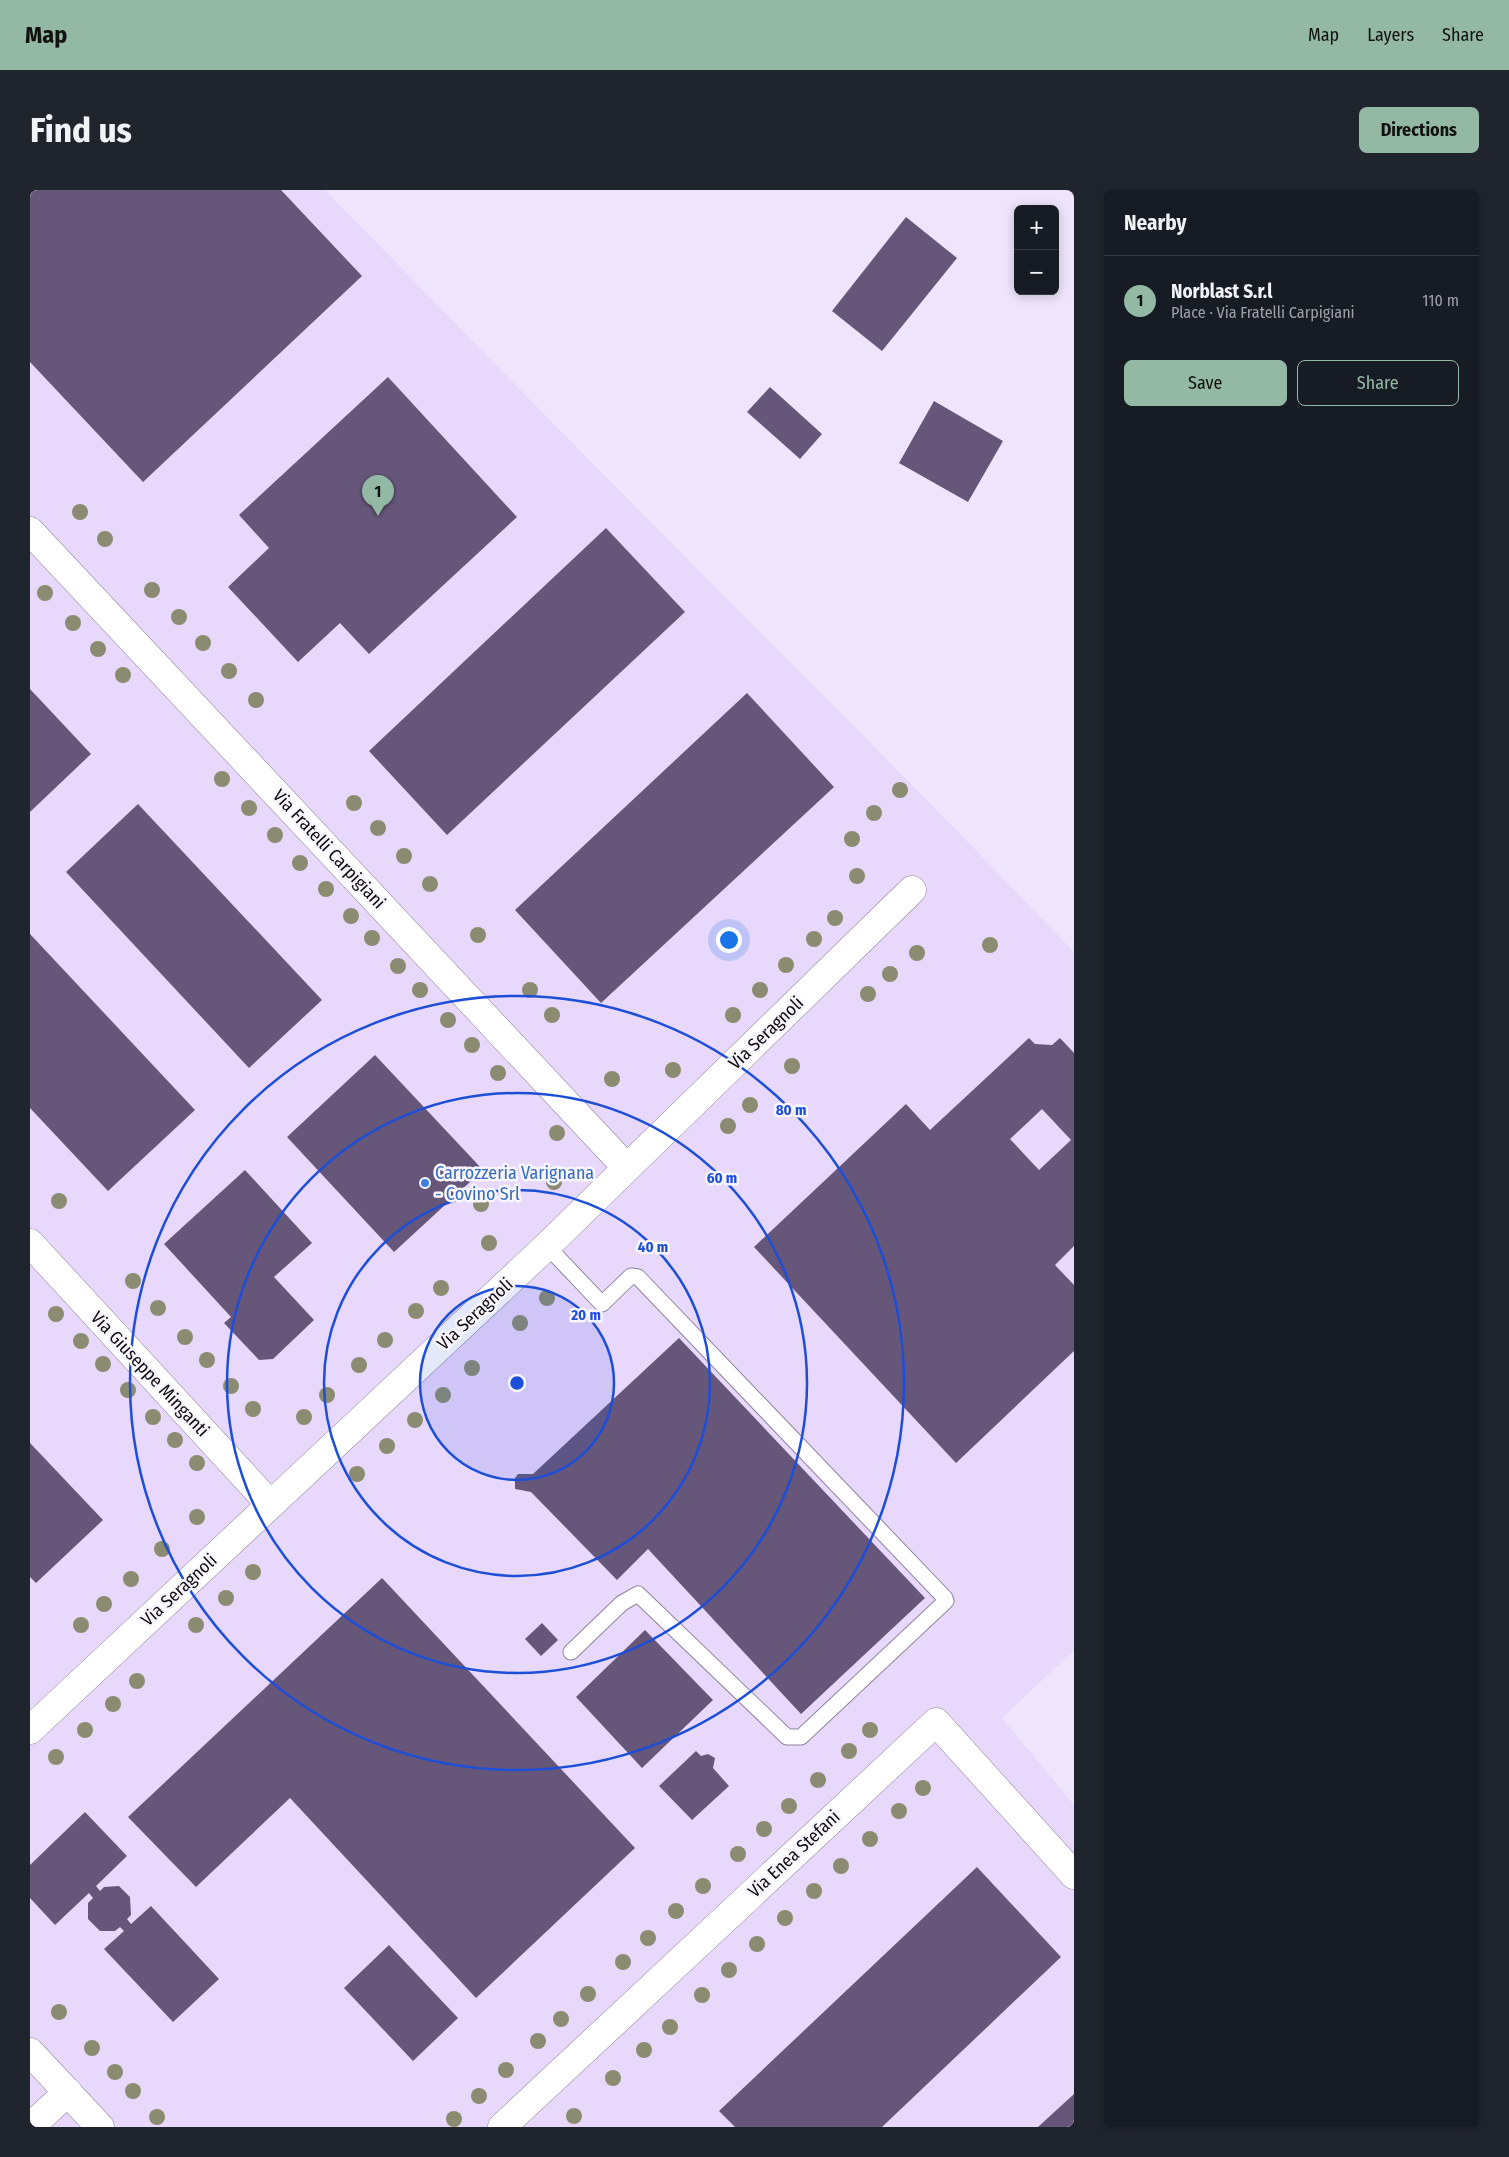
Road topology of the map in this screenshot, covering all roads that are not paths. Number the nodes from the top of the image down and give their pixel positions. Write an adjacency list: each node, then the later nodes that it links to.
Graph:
1 (30, 531): 3 (street, Via Fratelli Carpigiani)
2 (912, 890): 3 (street, Via Seragnoli)
3 (628, 1168): 5 (street, Via Seragnoli)
4 (30, 1243): 6 (street, Via Giuseppe Minganti)
5 (547, 1246): 6 (street, Via Seragnoli); 7 (lane)
6 (270, 1504): 8 (street, Via Seragnoli)
7 (571, 1652)
8 (30, 1730)
9 (1074, 1875): 14 (street, Via Enea Stefani)
10 (30, 2052): 11 (street)
11 (68, 2092): 12 (street); 13 (street)
12 (30, 2127)
13 (100, 2127)
14 (502, 2127)

